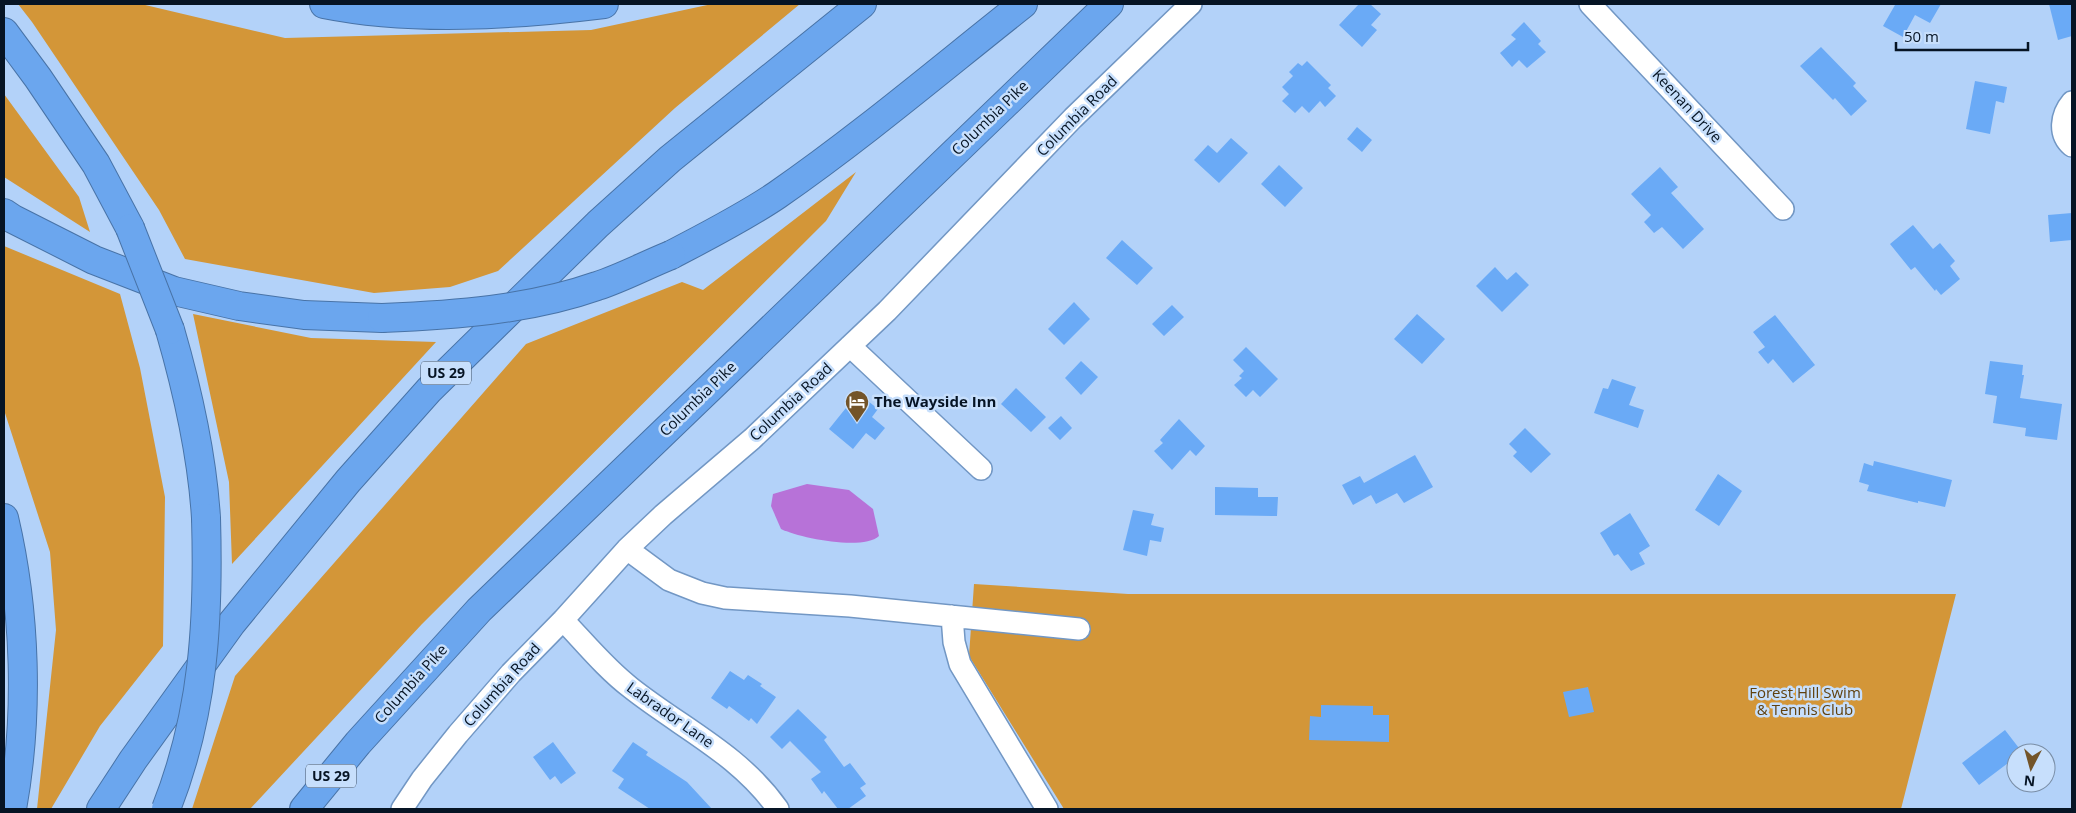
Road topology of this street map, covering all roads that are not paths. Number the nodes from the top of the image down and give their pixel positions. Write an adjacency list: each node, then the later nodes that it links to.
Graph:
1 (324, 4): 2 (highway)
2 (604, 4)
3 (862, 4): 22 (highway, US 29)
4 (1024, 4): 12 (highway, bridge)
5 (1109, 4): 20 (highway, Columbia Pike / US 29)
6 (1191, 4): 13 (street, Columbia Road)
7 (1590, 4): 11 (street, Keenan Drive)
8 (4, 32): 23 (highway, bridge)
9 (2072, 102): 10 (street)
10 (2072, 146)
11 (1783, 209)
12 (4, 213)
13 (850, 346): 14 (street); 16 (street, Columbia Road)
14 (980, 469)
15 (4, 518): 21 (highway)
16 (627, 549): 17 (street); 18 (street, Columbia Road)
17 (952, 616): 19 (street); 28 (street)
18 (563, 620): 26 (street, Columbia Road); 27 (street, Labrador Lane)
19 (1079, 628)
20 (358, 743): 24 (highway, Columbia Pike / US 29); 25 (highway)
21 (12, 809)
22 (101, 809)
23 (166, 809)
24 (304, 809)
25 (312, 809)
26 (402, 809)
27 (778, 809)
28 (1047, 809)

